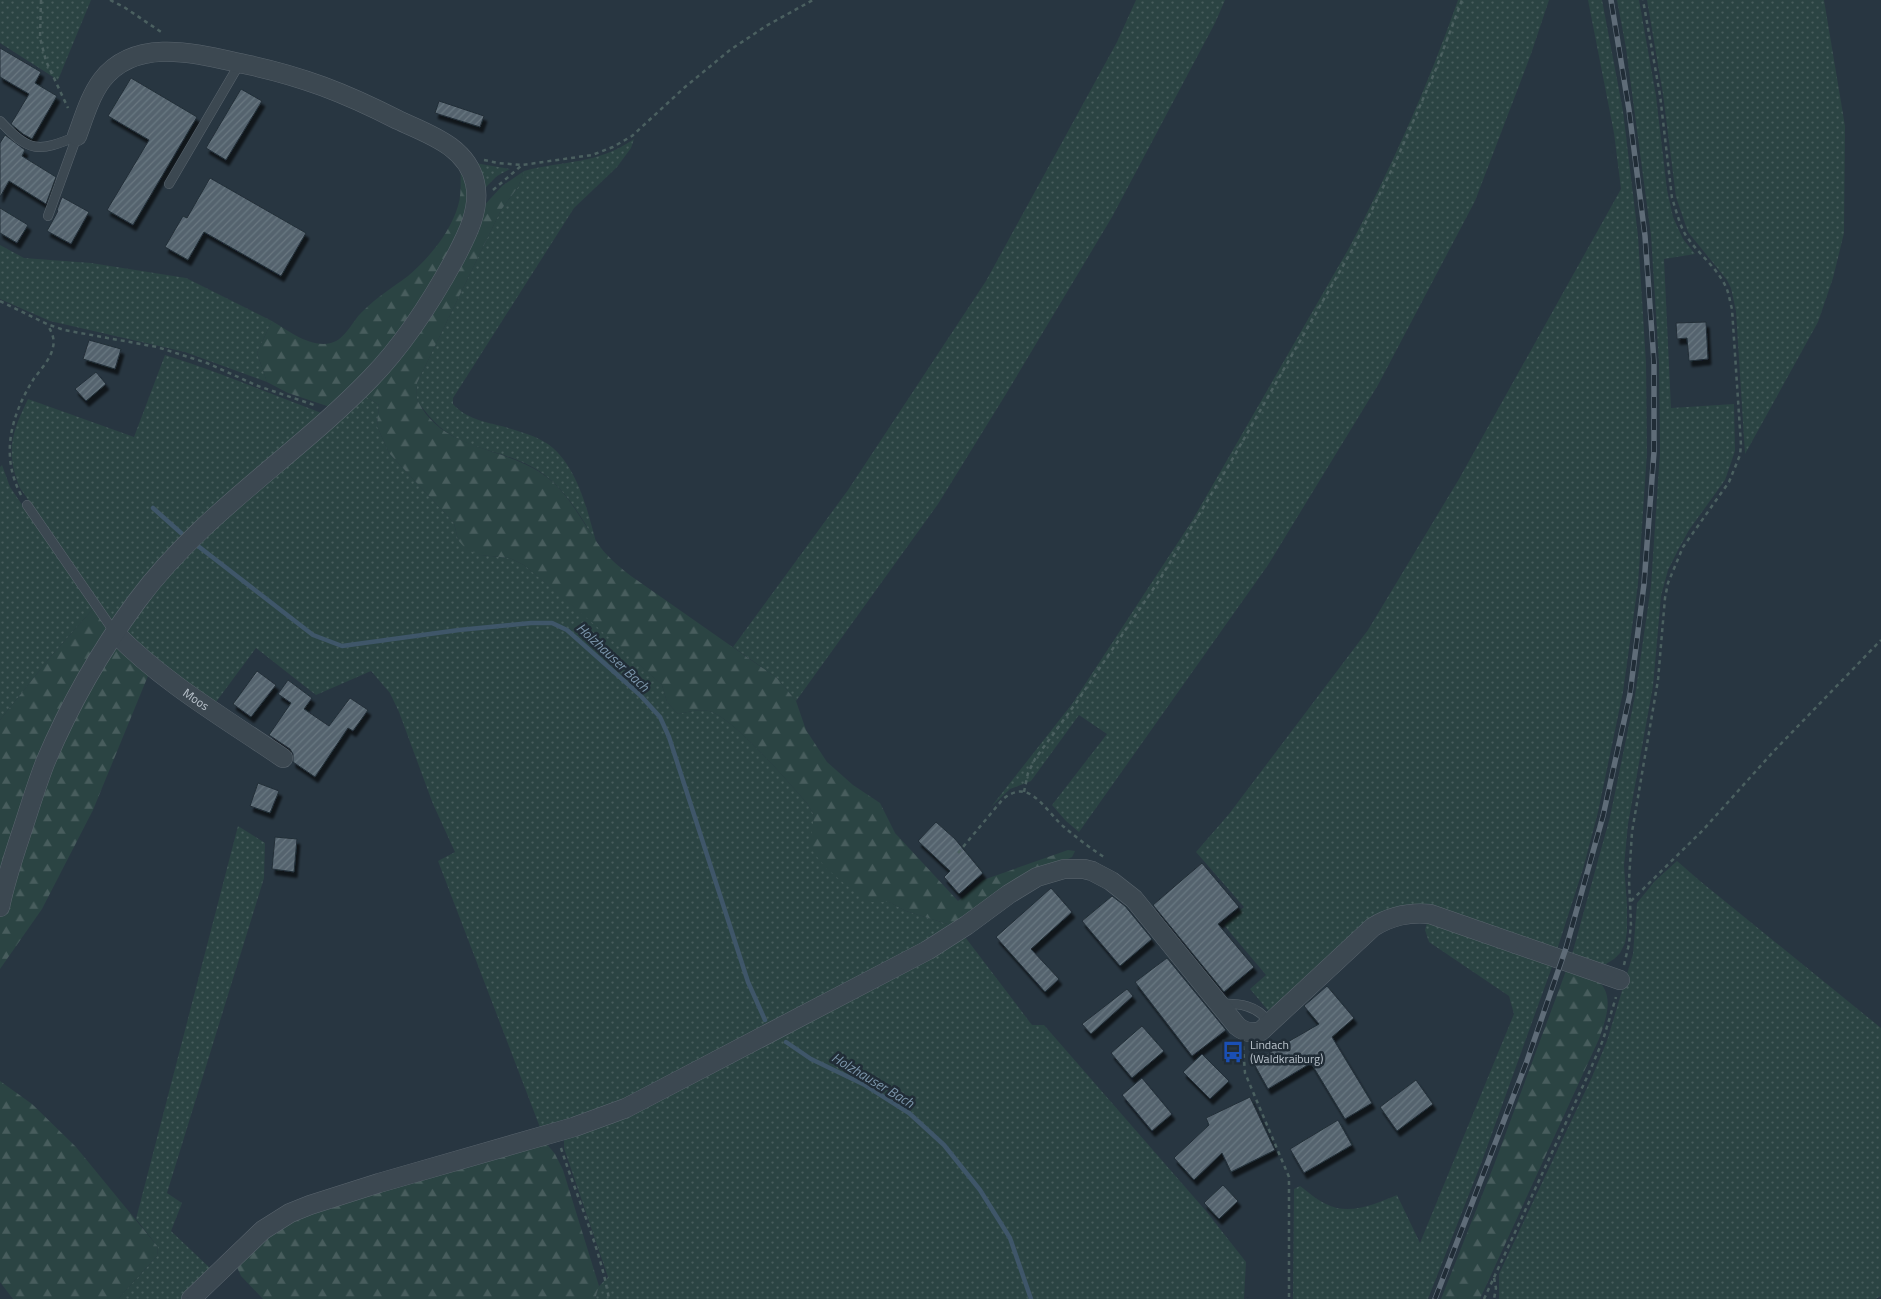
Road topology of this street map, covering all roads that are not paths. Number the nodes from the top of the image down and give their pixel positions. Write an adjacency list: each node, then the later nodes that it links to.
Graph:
1 (240, 63): 3 (street); 4 (lane); 7 (street)
2 (0, 121): 3 (lane)
3 (79, 130): 5 (lane)
4 (169, 184)
5 (48, 216)
6 (27, 505): 7 (lane)
7 (115, 634): 8 (street, Moos); 9 (street)
8 (283, 758)
9 (0, 907)
10 (1620, 980): 12 (street)
11 (1219, 1004): 12 (lane); 12 (street); 13 (street)
12 (1269, 1023)
13 (191, 1299)

